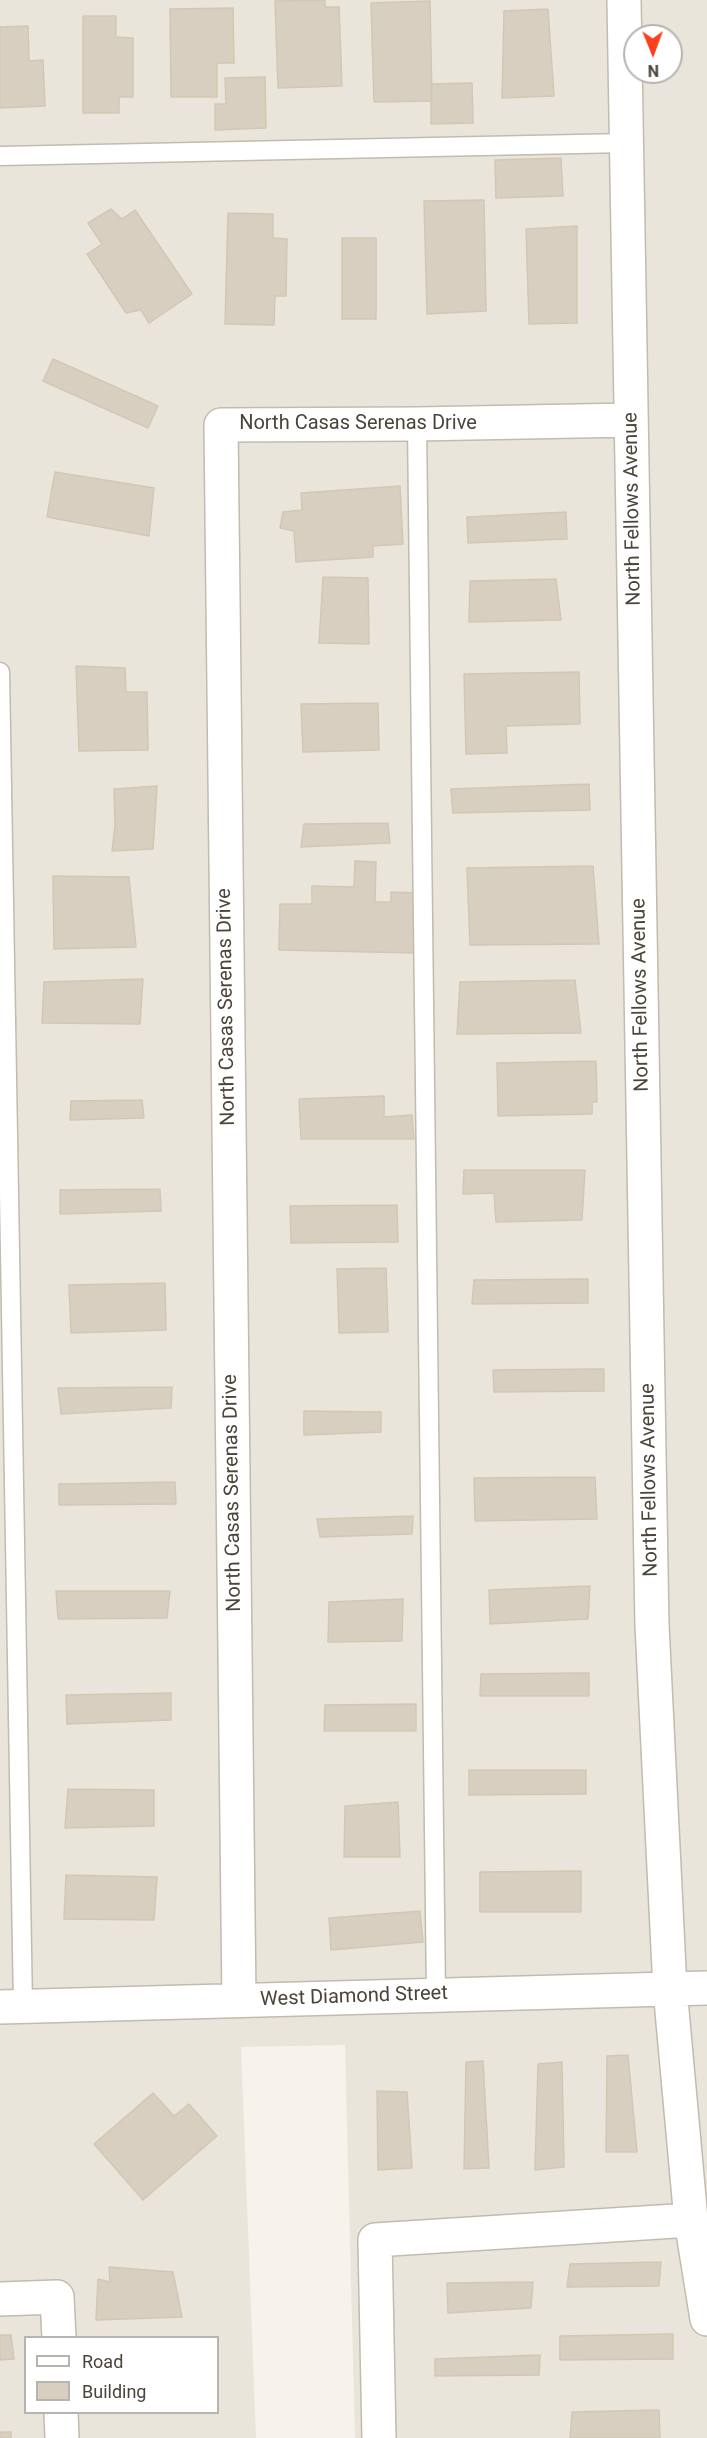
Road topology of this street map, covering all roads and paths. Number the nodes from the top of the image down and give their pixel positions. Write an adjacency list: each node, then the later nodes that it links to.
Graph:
1 (624, 0): 2 (street, North Fellows Avenue)
2 (626, 143): 3 (lane); 4 (street, North Fellows Avenue)
3 (0, 156)
4 (631, 420): 5 (street, North Casas Serenas Drive); 8 (street, North Fellows Avenue)
5 (417, 424): 9 (lane); 10 (street, North Casas Serenas Drive)
6 (0, 672): 11 (lane)
7 (707, 1988): 8 (street, West Diamond Street)
8 (670, 1989): 9 (street, West Diamond Street); 12 (street, North Fellows Avenue)
9 (436, 1995): 10 (street, West Diamond Street)
10 (239, 2000): 11 (street, West Diamond Street)
11 (12, 2006)
12 (691, 2220): 14 (street, North Fellows Avenue); 18 (street)
13 (0, 2299): 15 (street)
14 (707, 2319)
15 (58, 2336)
16 (61, 2414): 17 (street)
17 (62, 2438)
18 (379, 2438)

